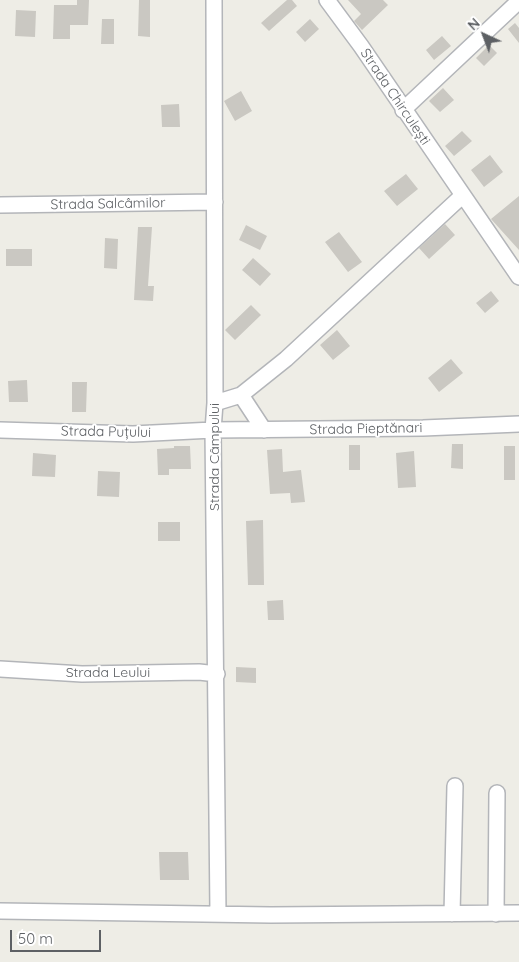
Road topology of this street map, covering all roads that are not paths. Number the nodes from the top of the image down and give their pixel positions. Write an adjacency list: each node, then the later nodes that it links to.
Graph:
1 (214, 0): 6 (street, Strada Câmpului)
2 (327, 0): 4 (street, Strada Chirculești)
3 (519, 1): 4 (street)
4 (403, 110): 5 (street, Strada Chirculești)
5 (462, 196): 8 (street, Strada Chirculești); 9 (street)
6 (215, 202): 7 (street, Strada Salcâmilor); 10 (street, Strada Câmpului)
7 (0, 205)
8 (519, 278)
9 (241, 395): 10 (street); 14 (street)
10 (215, 403): 13 (street, Strada Câmpului)
11 (519, 424): 14 (street, Strada Pieptănari)
12 (0, 430): 13 (street, Strada Puțului)
13 (212, 430): 14 (street, Strada Pieptănari); 16 (street, Strada Câmpului)
14 (264, 430)
15 (0, 670): 16 (street, Strada Leului)
16 (217, 674): 21 (street, Strada Câmpului)
17 (455, 786): 22 (street)
18 (497, 793): 23 (street)
19 (0, 911): 21 (street)
20 (519, 913): 23 (street)
21 (218, 914): 22 (street)
22 (452, 914): 23 (street)
23 (496, 914)

